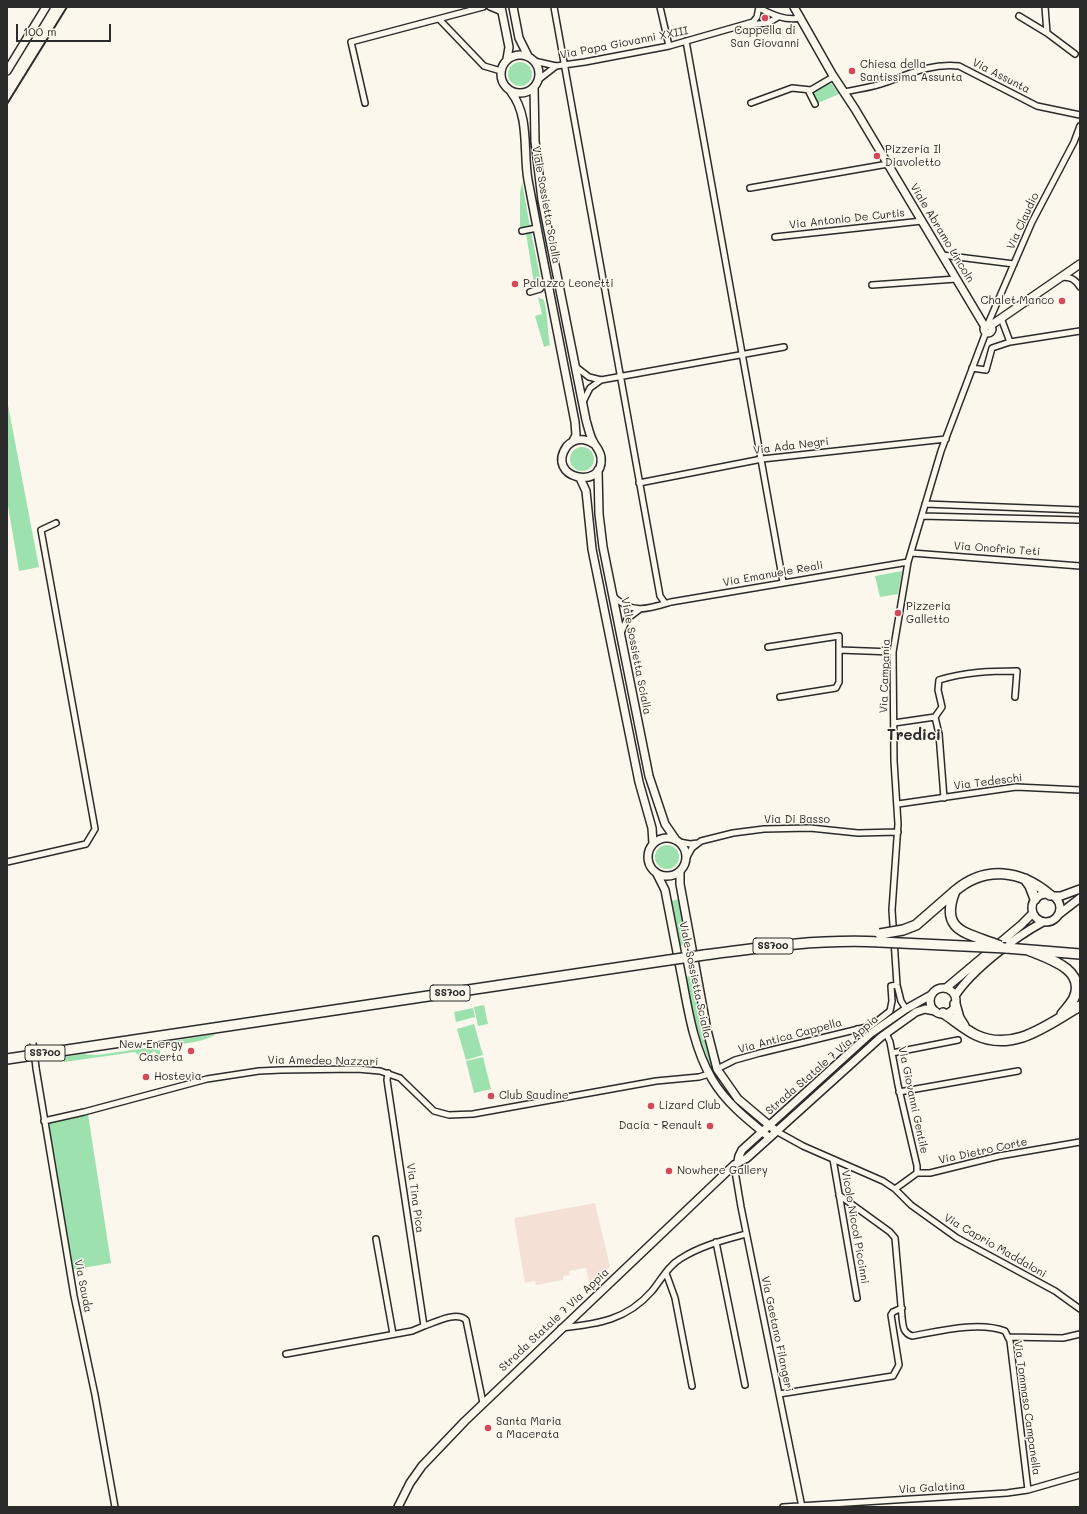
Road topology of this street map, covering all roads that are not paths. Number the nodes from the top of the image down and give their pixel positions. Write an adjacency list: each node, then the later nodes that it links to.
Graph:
1 (46, 7): 24 (street)
2 (483, 7): 14 (street)
3 (490, 7): 10 (street)
4 (513, 7): 20 (street)
5 (554, 7): 22 (street)
6 (660, 7): 18 (street)
7 (759, 7): 12 (street); 15 (street, Via Papa Giovanni XXIII)
8 (794, 7): 13 (street, Viale Abramo Lincoln)
9 (1045, 7): 16 (street)
10 (502, 10): 21 (street)
11 (1019, 16): 16 (street)
12 (778, 17): 13 (street); 15 (street, Via Papa Giovanni XXIII)
13 (801, 18): 26 (street, Viale Abramo Lincoln)
14 (439, 19): 25 (street); 32 (street)
15 (743, 26): 17 (street, Via Papa Giovanni XXIII)
16 (1046, 33): 19 (street)
17 (686, 41): 18 (street, Via Papa Giovanni XXIII); 57 (street)
18 (669, 46): 22 (street, Via Papa Giovanni XXIII)
19 (1075, 54)
20 (531, 58): 21 (street); 23 (street, Via Papa Giovanni XXIII); 27 (street)
21 (507, 59): 25 (street)
22 (565, 65): 23 (street, Via Papa Giovanni XXIII); 60 (street)
23 (556, 66): 27 (street, Via Papa Giovanni XXIII)
24 (7, 71)
25 (501, 71): 30 (street, Viale Sossietta Scialla)
26 (833, 76): 29 (street); 31 (street, Viale Abramo Lincoln)
27 (538, 80): 28 (street)
28 (534, 87): 30 (street); 58 (street, Viale Sossietta Scialla)
29 (808, 90): 33 (street); 34 (street)
30 (512, 92): 40 (street, Viale Sossietta Scialla)
31 (844, 92): 35 (street, Via Assunta); 37 (street, Viale Abramo Lincoln)
32 (365, 103)
33 (751, 103)
34 (815, 104)
35 (1080, 115)
36 (1080, 126): 44 (street, Via Claudio)
37 (888, 164): 38 (street); 39 (street, Viale Abramo Lincoln)
38 (750, 188)
39 (922, 221): 42 (street, Via Antonio De Curtis); 43 (street, Viale Abramo Lincoln)
40 (537, 228): 41 (street); 47 (street, Viale Sossietta Scialla)
41 (523, 231)
42 (775, 237)
43 (942, 255): 44 (street); 48 (street, Viale Abramo Lincoln)
44 (1014, 264): 53 (street, Via Claudio)
45 (1080, 264): 46 (street)
46 (1061, 277): 50 (street); 52 (street)
47 (547, 278): 51 (street, Viale Sossietta Scialla); 51 (street)
48 (956, 279): 49 (street); 53 (street, Viale Abramo Lincoln)
49 (872, 285)
50 (1080, 287)
51 (551, 299): 64 (street, Viale Sossietta Scialla)
52 (1001, 318): 53 (street); 55 (street)
53 (987, 328): 59 (street, Via Campania)
54 (1080, 331): 55 (street)
55 (1010, 342): 59 (street)
56 (784, 347): 57 (street)
57 (742, 355): 60 (street); 66 (street)
58 (576, 367): 61 (street); 62 (street, Viale Sossietta Scialla)
59 (972, 368): 63 (street, Via Campania)
60 (621, 377): 61 (street); 69 (street)
61 (601, 380): 62 (street)
62 (583, 404): 65 (street, Viale Sossietta Scialla)
63 (946, 439): 66 (street, Via Ada Negri); 70 (street, Via Campania)
64 (573, 442): 65 (street); 68 (street, Viale Sossietta Scialla)
65 (594, 444): 67 (street, Viale Sossietta Scialla)
66 (762, 459): 69 (street, Via Ada Negri); 78 (street)
67 (598, 470): 68 (street); 79 (street, Viale Sossietta Scialla)
68 (580, 478): 96 (street, Viale Sossietta Scialla)
69 (639, 482): 80 (street)
70 (926, 504): 71 (street); 72 (street, Via Campania)
71 (1080, 510)
72 (922, 516): 73 (street); 75 (street, Via Campania)
73 (1080, 520)
74 (56, 523): 98 (street)
75 (912, 553): 76 (street, Via Campania); 77 (street, Via Onofrio Teti)
76 (908, 562): 78 (street, Via Emanuele Reali); 85 (street, Via Campania)
77 (1080, 566)
78 (783, 582): 80 (street, Via Emanuele Reali)
79 (613, 596): 81 (street, Via Emanuele Reali); 82 (street, Viale Sossietta Scialla)
80 (665, 604): 81 (street, Via Emanuele Reali)
81 (641, 609): 82 (street, Via Emanuele Reali)
82 (621, 634): 94 (street, Viale Sossietta Scialla)
83 (768, 647): 84 (street)
84 (839, 650): 85 (street); 86 (street)
85 (894, 652): 89 (street, Via Campania)
86 (780, 697)
87 (1015, 697): 88 (street)
88 (935, 717): 89 (street); 91 (street)
89 (894, 723): 92 (street, Via Campania)
90 (1080, 790): 91 (street, Via Tedeschi)
91 (944, 798): 92 (street, Via Tedeschi)
92 (898, 804): 93 (street, Via Campania)
93 (898, 832): 95 (street, Via Di Basso); 114 (street, Via Campania)
94 (678, 841): 95 (street, Via Di Basso); 96 (street); 97 (street, Viale Sossietta Scialla)
95 (698, 843): 97 (street)
96 (653, 844): 100 (street, Viale Sossietta Scialla)
97 (687, 857): 99 (street, Viale Sossietta Scialla)
98 (7, 862)
99 (680, 872): 100 (street); 130 (street, Viale Sossietta Scialla)
100 (657, 874): 133 (street, Viale Sossietta Scialla)
101 (1024, 878): 103 (highway); 104 (highway); 106 (highway)
102 (1080, 889): 104 (street)
103 (955, 891): 110 (highway, bridge); 111 (highway, bridge)
104 (1051, 896): 106 (street); 108 (street)
105 (1080, 898): 108 (street)
106 (1036, 899): 107 (street)
107 (1033, 913): 109 (street); 115 (street, Strada Statale 7 Via Appia)
108 (1058, 915): 109 (street)
109 (1043, 922): 117 (street)
110 (880, 938): 111 (highway, bridge); 129 (highway, SS700, bridge)
111 (1006, 948): 112 (highway)
112 (1028, 950): 113 (highway); 121 (highway)
113 (1080, 954)
114 (897, 985): 119 (street, Via Campania); 122 (street, Via Campania)
115 (946, 988): 116 (street, Strada Statale 7 Via Appia); 117 (street)
116 (931, 996): 119 (street, Strada Statale 7 Via Appia); 120 (street)
117 (955, 1000): 120 (street); 123 (highway)
118 (1080, 1006): 121 (highway)
119 (906, 1009): 125 (street, Strada Statale 7 Via Appia)
120 (939, 1012): 123 (highway); 124 (street, Strada Statale 7 Via Appia)
121 (1059, 1018): 123 (highway)
122 (857, 1029): 125 (street, Via Antica Cappella); 130 (street, Via Antica Cappella)
123 (967, 1030)
124 (886, 1033): 128 (street, Via Giovanni Gentile); 137 (street, Strada Statale 7 Via Appia)
125 (865, 1039): 136 (street, Strada Statale 7 Via Appia)
126 (958, 1040): 128 (street)
127 (33, 1043): 135 (street, Via Sauda, bridge)
128 (892, 1053): 134 (street, Via Giovanni Gentile)
129 (7, 1059)
130 (717, 1069): 136 (street, Viale Sossietta Scialla)
131 (1018, 1071): 134 (street)
132 (388, 1073): 133 (street, Via Amedeo Nazzari); 135 (street, Via Amedeo Nazzari); 153 (street, Via Tina Pica)
133 (709, 1074): 138 (street, Viale Sossietta Scialla)
134 (900, 1092): 143 (street, Via Giovanni Gentile)
135 (44, 1121): 165 (street, Via Sauda)
136 (770, 1126): 137 (street, Viale Sossietta Scialla); 138 (street, Strada Statale 7 Via Appia)
137 (776, 1131): 139 (street, Strada Statale 7 Via Appia); 141 (street, Via Caprio Maddaloni)
138 (763, 1132): 139 (street, Viale Sossietta Scialla); 142 (street, Strada Statale 7 Via Appia)
139 (769, 1137): 142 (street, Strada Statale 7 Via Appia)
140 (1080, 1142): 143 (street, Via Dietro Corte)
141 (832, 1159): 144 (street, Via Caprio Maddaloni); 145 (street, Vicolo Niccol Piccinni)
142 (736, 1163): 146 (street, Via Gaetano Filangeri); 154 (street, Strada Statale 7 Via Appia)
143 (917, 1173): 144 (street, Via Dietro Corte)
144 (895, 1189): 152 (street, Via Caprio Maddaloni)
145 (839, 1196): 150 (street, Vicolo Niccol Piccinni); 151 (street, Via Tommaso Campanella)
146 (746, 1234): 148 (street); 161 (street, Via Gaetano Filangeri)
147 (376, 1239): 155 (street)
148 (716, 1242): 149 (street); 159 (street)
149 (666, 1273): 154 (street); 160 (street)
150 (857, 1298)
151 (902, 1305): 157 (street, Via Tommaso Campanella); 161 (street)
152 (1080, 1309)
153 (424, 1326): 155 (street); 162 (street)
154 (561, 1328): 162 (street, Strada Statale 7 Via Appia)
155 (393, 1334): 158 (street)
156 (1080, 1334): 157 (street)
157 (1008, 1337): 164 (street, Via Tommaso Campanella)
158 (286, 1354)
159 (745, 1385)
160 (692, 1386)
161 (779, 1394): 168 (street, Via Gaetano Filangeri)
162 (483, 1403): 166 (street, Strada Statale 7 Via Appia)
163 (1080, 1475): 164 (street, Via Galatina)
164 (1028, 1490): 168 (street, Via Galatina)
165 (115, 1507)
166 (398, 1507)
167 (783, 1507): 168 (street, Via Galatina)
168 (802, 1507)

